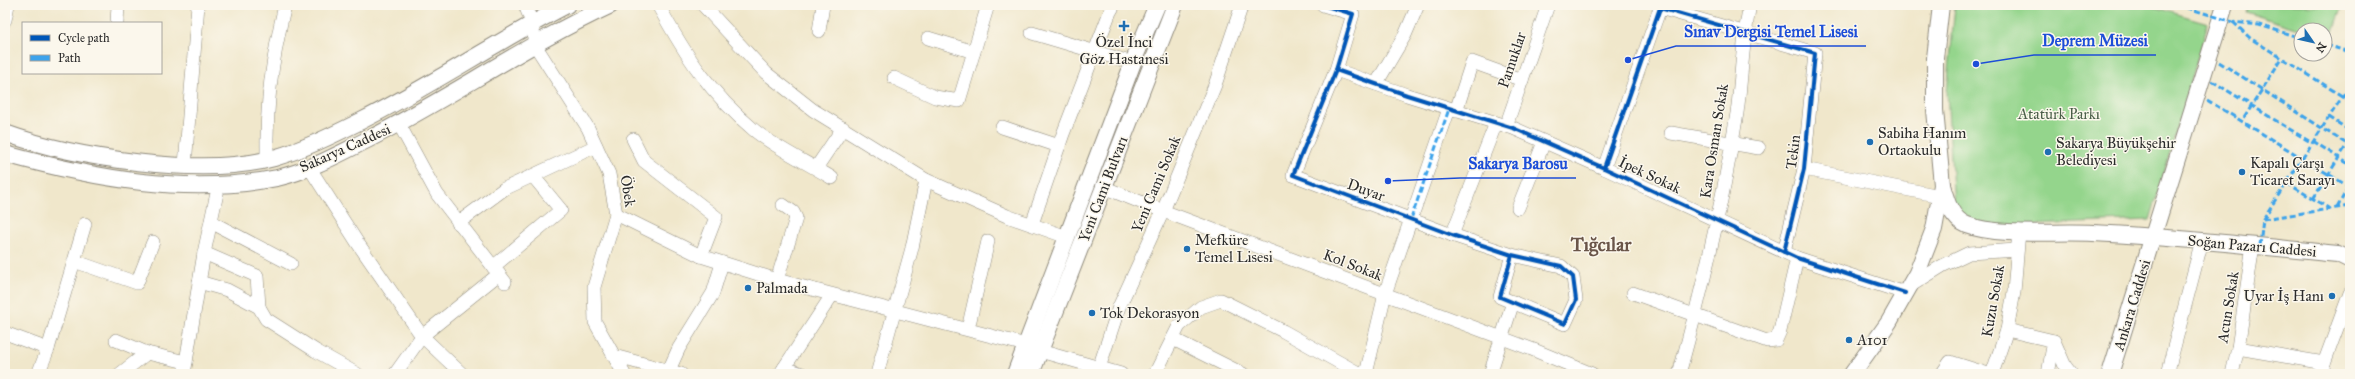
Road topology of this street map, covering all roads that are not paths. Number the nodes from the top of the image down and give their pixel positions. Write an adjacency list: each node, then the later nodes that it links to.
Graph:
1 (8, 5): 24 (street)
2 (118, 5): 25 (street)
3 (198, 5): 54 (street)
4 (285, 5): 53 (street)
5 (525, 5): 26 (street, Öbek)
6 (567, 5): 26 (main road, Sakarya Caddesi)
7 (611, 5): 31 (main road, Sakarya Caddesi)
8 (658, 5): 56 (street)
9 (703, 5): 43 (street)
10 (823, 5): 27 (street)
11 (988, 5): 33 (street)
12 (1114, 5): 32 (street)
13 (1157, 5): 34 (main road, Yeni Cami Bulvarı)
14 (1175, 5): 63 (main road, Yeni Cami Bulvarı)
15 (1242, 5): 67 (street, Yeni Cami Sokak)
16 (1324, 5): 23 (street, Duyar)
17 (1418, 5): 38 (street)
18 (1548, 5): 37 (street, Pamuklar)
19 (1750, 5): 28 (street, Kara Osman Sokak)
20 (1941, 5): 64 (main road)
21 (2224, 5): 78 (main road, Ankara Caddesi)
22 (1661, 7): 28 (street); 57 (street)
23 (1354, 10): 35 (street, Duyar)
24 (5, 20)
25 (117, 22)
26 (532, 23): 31 (street, Öbek); 53 (main road, Sakarya Caddesi)
27 (819, 31)
28 (1744, 31): 48 (street, Kara Osman Sokak); 58 (street, Tekin)
29 (1032, 33): 32 (street)
30 (928, 38): 33 (street)
31 (535, 44): 40 (main road, Sakarya Caddesi); 49 (street, Öbek)
32 (1094, 51): 34 (street); 50 (street)
33 (974, 52): 36 (street)
34 (1133, 63): 77 (main road, Yeni Cami Bulvarı)
35 (1336, 70): 38 (street, İpek Sokak); 69 (street, Duyar)
36 (894, 78)
37 (1522, 80): 39 (street); 41 (street, Pamuklar)
38 (1376, 84): 39 (street, İpek Sokak)
39 (1453, 110): 41 (street, İpek Sokak); 69 (street)
40 (399, 124): 55 (main road, Sakarya Caddesi); 73 (street)
41 (1501, 125): 47 (street, İpek Sokak); 76 (street, Pamuklar)
42 (1002, 127): 50 (street)
43 (843, 128): 56 (street); 61 (street)
44 (1671, 132): 48 (street)
45 (5, 133): 54 (main road, Sakarya Caddesi)
46 (633, 139): 87 (street)
47 (1544, 142): 57 (street, İpek Sokak); 66 (street)
48 (1731, 144): 51 (street); 70 (street, Kara Osman Sokak)
49 (596, 146): 59 (street); 68 (street, Öbek)
50 (1059, 146): 74 (street)
51 (1759, 148)
52 (5, 154): 62 (main road, Sakarya Caddesi)
53 (267, 159): 54 (main road, Sakarya Caddesi)
54 (185, 165)
55 (309, 167): 62 (main road, Sakarya Caddesi); 108 (street)
56 (816, 168): 60 (street)
57 (1604, 168): 70 (street, İpek Sokak)
58 (1804, 169): 64 (street); 84 (street, Tekin)
59 (533, 176): 73 (street); 93 (street)
60 (832, 178)
61 (926, 180): 74 (street); 103 (street)
62 (219, 184): 71 (street)
63 (1103, 187): 67 (street, Kol Sokak); 113 (main road, Yeni Cami Bulvarı)
64 (1941, 190): 75 (main road, Soğan Pazarı Caddesi); 96 (main road)
65 (783, 205): 94 (street)
66 (1518, 208)
67 (1163, 211): 99 (street, Kol Sokak); 121 (street, Yeni Cami Sokak)
68 (616, 214): 87 (street); 117 (street, Öbek)
69 (1411, 219): 76 (street, Duyar); 99 (street)
70 (1717, 219): 84 (street, İpek Sokak); 104 (street, Kara Osman Sokak)
71 (211, 222): 85 (street); 92 (street)
72 (85, 224): 90 (street)
73 (458, 224): 93 (street)
74 (1032, 224): 77 (street)
75 (2019, 231): 78 (main road, Soğan Pazarı Caddesi); 83 (street, Kuzu Sokak)
76 (1452, 235): 86 (street, Duyar)
77 (1067, 236): 113 (main road, Yeni Cami Bulvarı)
78 (2153, 236): 80 (main road, Soğan Pazarı Caddesi); 147 (main road, Ankara Caddesi)
79 (988, 241): 105 (street)
80 (2202, 241): 82 (main road, Soğan Pazarı Caddesi); 148 (street)
81 (153, 242): 90 (street)
82 (2253, 245): 89 (main road, Soğan Pazarı Caddesi); 114 (street, Acun Sokak)
83 (2018, 250): 96 (street); 106 (street, Kuzu Sokak)
84 (1784, 252): 88 (street, İpek Sokak)
85 (204, 253): 95 (street); 102 (street)
86 (1512, 255): 101 (street); 101 (street, Duyar)
87 (701, 256): 91 (street)
88 (1797, 258): 96 (street, İpek Sokak); 104 (street)
89 (2350, 260)
90 (74, 261): 115 (street)
91 (722, 263): 94 (street); 122 (street)
92 (291, 264)
93 (499, 275): 108 (street)
94 (777, 280): 100 (street)
95 (199, 282): 102 (street); 118 (street)
96 (1907, 290): 141 (main road)
97 (1633, 293): 104 (street)
98 (2350, 293): 119 (street)
99 (1385, 294): 109 (street, Kol Sokak); 137 (street)
100 (832, 295): 103 (street); 120 (street)
101 (1513, 302): 109 (street)
102 (259, 307): 125 (street)
103 (894, 312): 105 (street); 130 (street)
104 (1695, 315): 140 (street, Kara Osman Sokak)
105 (968, 329): 113 (street)
106 (2008, 330): 112 (street); 144 (street, Kuzu Sokak)
107 (5, 333): 115 (street)
108 (422, 336): 126 (street); 127 (street)
109 (1502, 338): 138 (street); 139 (street, Kol Sokak)
110 (1173, 339): 134 (street); 135 (street); 136 (street)
111 (116, 340): 116 (street)
112 (2054, 341): 145 (street); 146 (street)
113 (1033, 348): 121 (street); 131 (main road, Yeni Cami Bulvarı); 132 (main road, Yeni Cami Bulvarı)
114 (2238, 348): 119 (street); 149 (street, Acun Sokak)
115 (48, 349): 123 (street)
116 (147, 353): 118 (street); 124 (street)
117 (614, 356): 122 (street); 128 (street, Öbek)
118 (185, 368)
119 (2322, 368)
120 (782, 371): 129 (street)
121 (1098, 371): 133 (street)
122 (675, 372)
123 (38, 374)
124 (120, 374)
125 (357, 374)
126 (395, 374)
127 (462, 374)
128 (624, 374)
129 (802, 374)
130 (877, 374)
131 (1015, 374)
132 (1031, 374)
133 (1121, 374)
134 (1155, 374)
135 (1243, 374)
136 (1360, 374)
137 (1366, 374)
138 (1490, 374)
139 (1592, 374)
140 (1679, 374)
141 (1852, 374)
142 (1942, 374): 143 (street)
143 (1988, 374)
144 (1992, 374)
145 (2048, 374)
146 (2071, 374)
147 (2110, 374)
148 (2167, 374)
149 (2232, 374)

